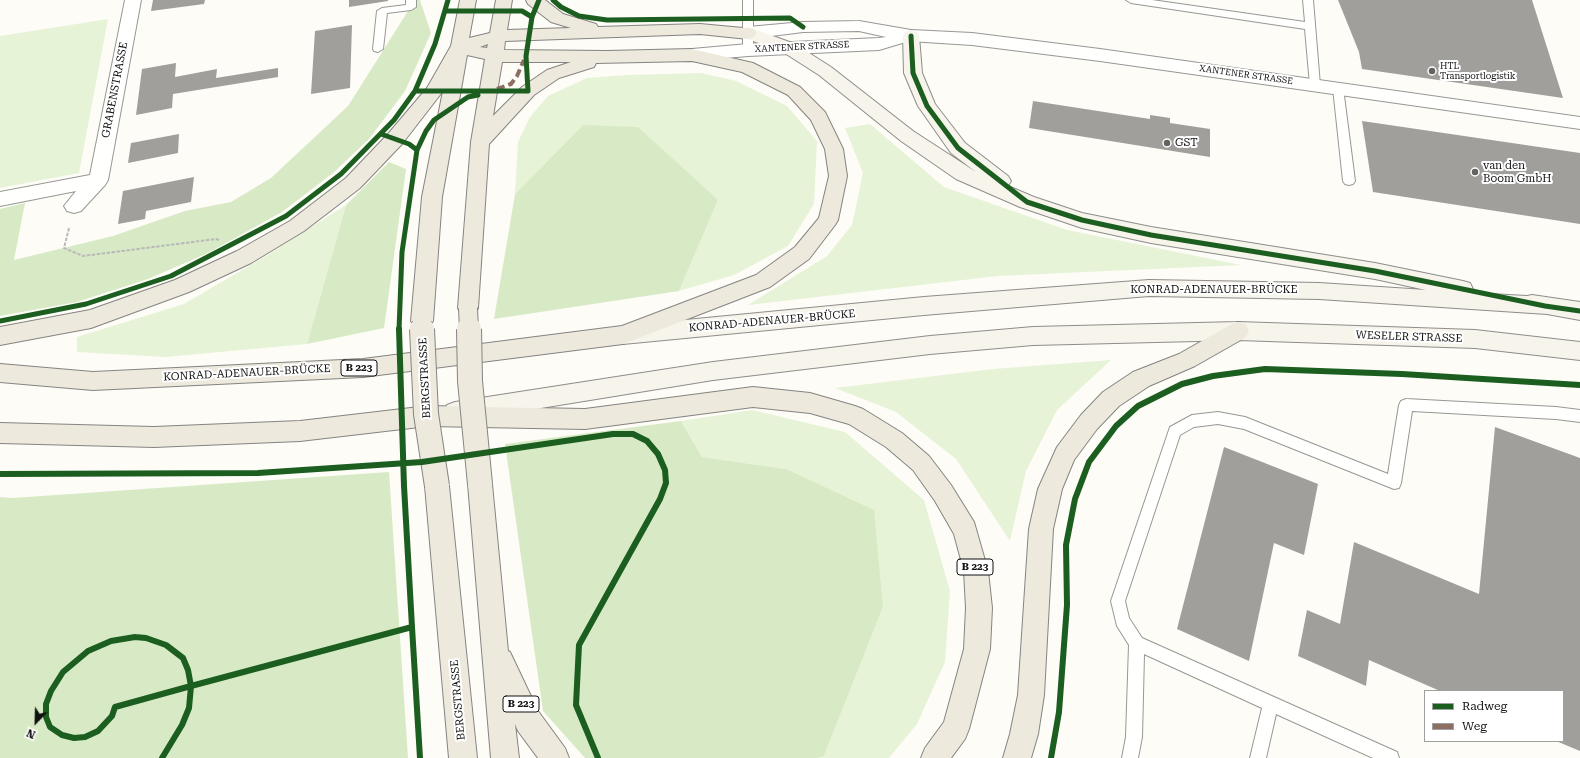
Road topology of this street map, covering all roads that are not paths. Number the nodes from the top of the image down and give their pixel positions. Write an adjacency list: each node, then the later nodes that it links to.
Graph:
1 (133, 0): 24 (street, GRABENSTRASSE)
2 (411, 0): 16 (lane)
3 (468, 0): 14 (main road, BERGSTRASSE)
4 (504, 0): 11 (main road, B 223)
5 (534, 0): 10 (main road)
6 (748, 0): 13 (lane)
7 (1131, 0): 9 (lane)
8 (1308, 0): 9 (lane)
9 (1310, 26): 20 (lane)
10 (609, 33): 11 (main road); 13 (main road)
11 (498, 36): 14 (main road); 18 (main road, B 223)
12 (911, 36): 13 (street, XANTENER STRASSE); 15 (street, XANTENER STRASSE); 20 (street, XANTENER STRASSE); 27 (main road)
13 (748, 41): 15 (street, XANTENER STRASSE); 17 (street, XANTENER STRASSE)
14 (459, 47): 18 (main road); 33 (main road); 42 (main road, BERGSTRASSE, bridge)
15 (789, 48): 27 (main road)
16 (378, 49)
17 (692, 55): 19 (main road); 32 (main road)
18 (495, 56): 19 (main road); 23 (main road, B 223)
19 (607, 57): 23 (main road)
20 (1314, 84): 21 (street, XANTENER STRASSE)
21 (1338, 88): 22 (street, XANTENER STRASSE); 25 (lane)
22 (1580, 123)
23 (480, 142): 40 (main road, B 223, bridge)
24 (98, 180): 26 (street); 28 (street)
25 (1348, 181)
26 (0, 199)
27 (1027, 202): 29 (main road)
28 (74, 206)
29 (1545, 306): 30 (main road); 32 (main road, KONRAD-ADENAUER-BRÜCKE)
30 (1580, 310)
31 (1238, 331): 34 (main road, WESELER STRASSE); 36 (main road); 46 (main road)
32 (623, 335): 35 (main road, KONRAD-ADENAUER-BRÜCKE / B 223)
33 (0, 336)
34 (1580, 351)
35 (0, 373)
36 (428, 416): 38 (main road, B 223); 45 (main road, B 223)
37 (1580, 416): 39 (lane)
38 (0, 433)
39 (1137, 643): 41 (lane); 47 (lane)
40 (494, 645): 43 (main road, B 223); 44 (main road, B 223)
41 (1270, 704): 48 (lane); 49 (lane)
42 (463, 758)
43 (505, 758)
44 (555, 758)
45 (935, 758)
46 (1017, 758)
47 (1130, 758)
48 (1258, 758)
49 (1391, 758)

